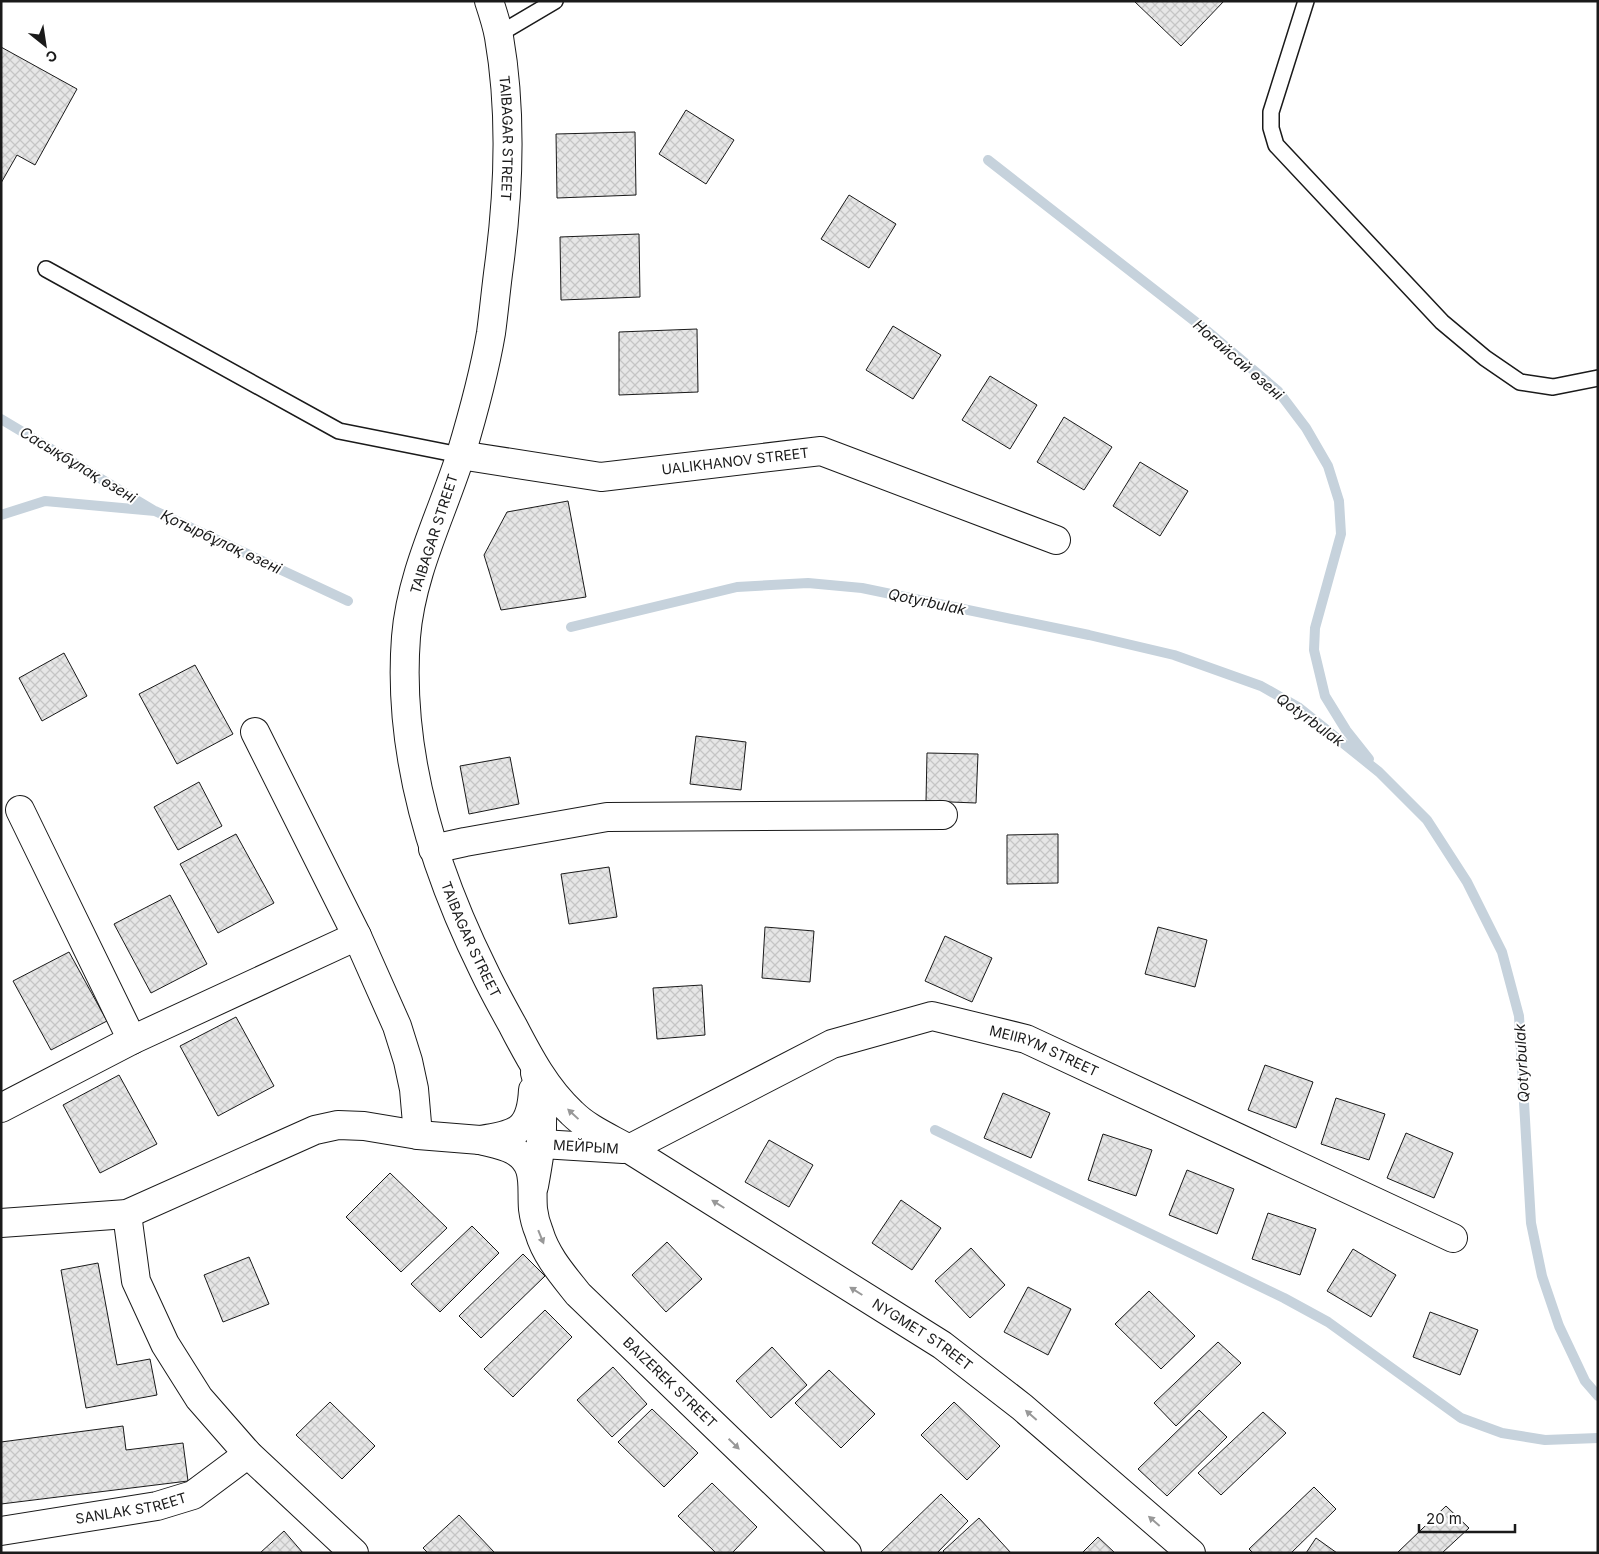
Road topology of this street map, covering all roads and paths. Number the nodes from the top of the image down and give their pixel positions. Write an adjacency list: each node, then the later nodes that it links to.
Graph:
1 (489, 1): 4 (street, TAIBAGAR STREET)
2 (555, 1): 4 (lane)
3 (1306, 1): 6 (lane)
4 (499, 34): 7 (street, TAIBAGAR STREET)
5 (46, 269): 7 (lane)
6 (1598, 378)
7 (460, 455): 8 (street, UALIKHANOV STREET); 12 (street, TAIBAGAR STREET)
8 (1056, 540)
9 (255, 732): 13 (street)
10 (20, 810): 14 (street)
11 (943, 815): 12 (street)
12 (433, 849): 15 (street, TAIBAGAR STREET)
13 (357, 936): 14 (street); 17 (street)
14 (132, 1040): 16 (street)
15 (525, 1049): 18 (street); 19 (street); 20 (street, NYGMET STREET, one-way to 15)
16 (1, 1108)
17 (418, 1134): 18 (street); 22 (street)
18 (480, 1140): 19 (street, МЕЙРЫМ); 21 (street)
19 (542, 1144): 20 (street, МЕЙРЫМ); 21 (street)
20 (630, 1149): 24 (street, MEIIRYM STREET); 29 (street, NYGMET STREET, one-way to 20)
21 (534, 1190): 28 (street, BAIZEREK STREET, one-way to 28)
22 (127, 1214): 23 (street); 25 (street)
23 (1, 1224)
24 (1453, 1238)
25 (248, 1454): 26 (street, SANLAK STREET); 27 (street)
26 (1, 1531)
27 (354, 1553)
28 (847, 1553)
29 (1191, 1553)

